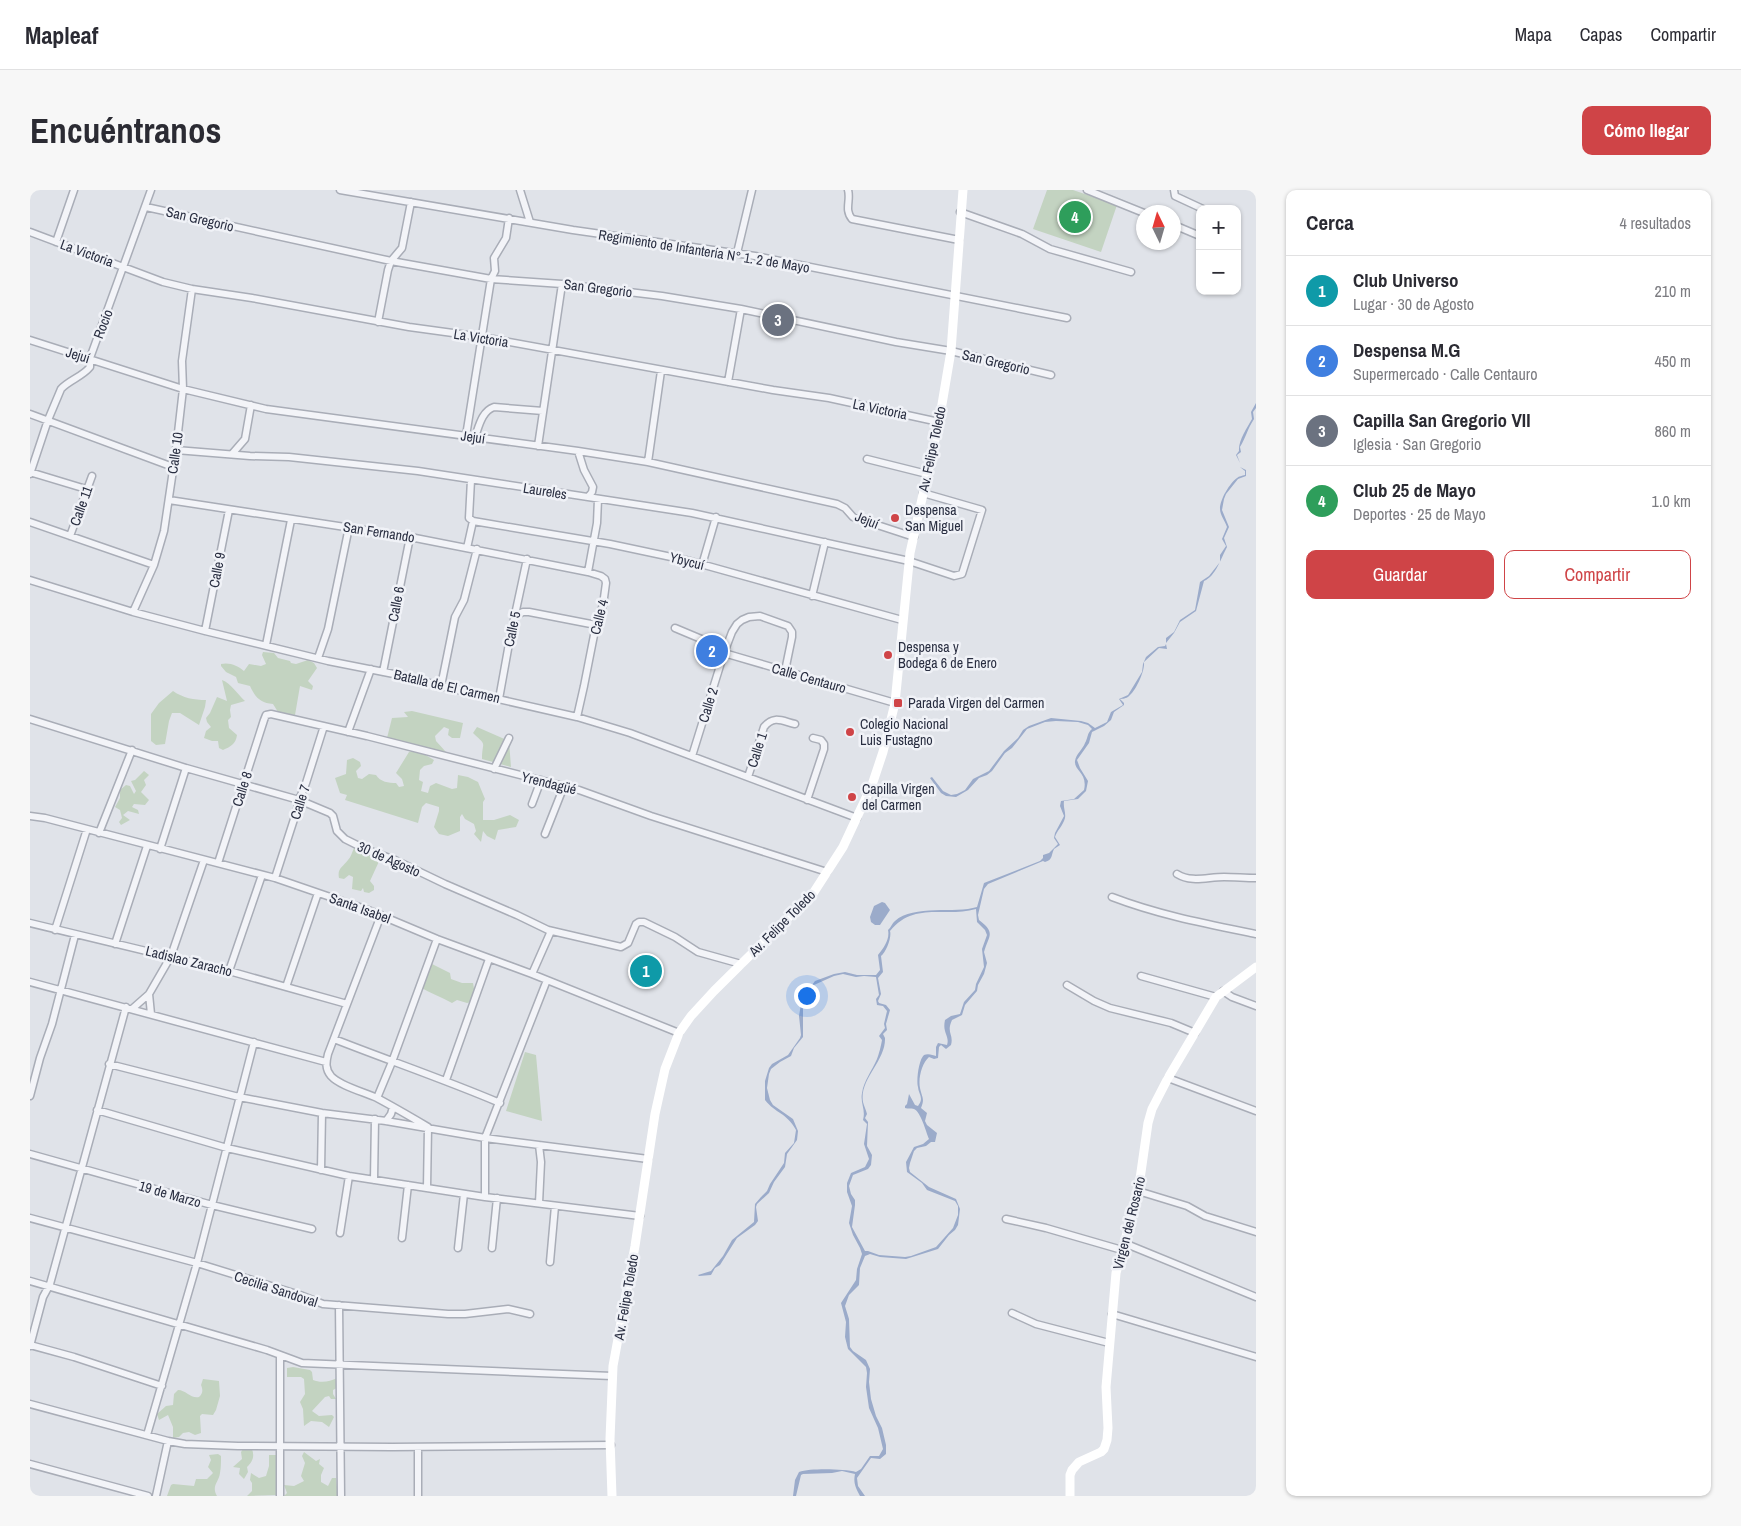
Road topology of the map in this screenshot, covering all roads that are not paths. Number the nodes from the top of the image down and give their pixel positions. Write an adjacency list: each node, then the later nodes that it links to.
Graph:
1 (74, 190): 21 (street)
2 (151, 190): 12 (street, Rocío)
3 (340, 190): 10 (street, Regimiento de Infantería N° 1. 2 de Mayo)
4 (520, 190): 16 (street)
5 (752, 190): 22 (street)
6 (963, 190): 14 (main road, Av. Felipe Toledo)
7 (1087, 190): 13 (street)
8 (1174, 190): 11 (street)
9 (848, 193): 20 (street)
10 (411, 202): 15 (street, Regimiento de Infantería N° 1. 2 de Mayo); 23 (street)
11 (1196, 206)
12 (146, 207): 23 (street, San Gregorio); 24 (street, Rocío)
13 (1136, 210)
14 (960, 212): 20 (main road, Av. Felipe Toledo); 25 (street)
15 (509, 218): 16 (street, Regimiento de Infantería N° 1. 2 de Mayo); 26 (street)
16 (530, 222): 22 (street, Regimiento de Infantería N° 1. 2 de Mayo)
17 (1181, 228): 19 (street)
18 (30, 232): 21 (street, La Victoria)
19 (1196, 234)
20 (959, 240): 29 (main road, Av. Felipe Toledo)
21 (56, 242): 24 (street, La Victoria)
22 (737, 253): 29 (street, Regimiento de Infantería N° 1. 2 de Mayo)
23 (391, 261): 26 (street, San Gregorio); 32 (street)
24 (124, 267): 28 (street, La Victoria); 37 (street, Rocío)
25 (1131, 272)
26 (491, 279): 27 (street, San Gregorio); 33 (street)
27 (562, 284): 30 (street, San Gregorio); 35 (street)
28 (192, 289): 32 (street, La Victoria); 41 (street, Calle 10)
29 (955, 296): 31 (street, Regimiento de Infantería N° 1. 2 de Mayo); 36 (main road, Av. Felipe Toledo)
30 (741, 309): 36 (street, San Gregorio); 40 (street)
31 (1067, 318)
32 (378, 322): 33 (street, La Victoria)
33 (482, 338): 35 (street, La Victoria); 47 (street)
34 (30, 340): 37 (street, Jejuí)
35 (553, 350): 38 (street, La Victoria); 43 (street)
36 (950, 352): 39 (street, San Gregorio); 46 (main road, Av. Felipe Toledo)
37 (90, 358): 41 (street, Jejuí); 45 (street, Rocío)
38 (661, 371): 40 (street, La Victoria); 54 (street)
39 (1051, 375)
40 (728, 382): 46 (street, La Victoria)
41 (183, 389): 42 (street, Jejuí); 50 (street, Calle 10)
42 (251, 406): 47 (street, Jejuí); 52 (street)
43 (544, 411): 48 (street); 49 (street)
44 (30, 414): 45 (street)
45 (48, 420): 55 (street); 56 (street, Rocío)
46 (939, 422): 57 (main road, Av. Felipe Toledo)
47 (466, 436): 48 (street, Jejuí)
48 (475, 437): 49 (street, Jejuí)
49 (538, 446): 51 (street, Jejuí)
50 (176, 450): 52 (street, Laureles); 55 (street, Calle 10)
51 (578, 451): 54 (street, Jejuí); 62 (street)
52 (232, 454): 59 (street, Laureles)
53 (867, 459): 57 (street)
54 (648, 462): 72 (street, Jejuí)
55 (173, 467): 64 (street, Calle 10)
56 (30, 473): 60 (street)
57 (927, 474): 61 (main road, Av. Felipe Toledo)
58 (92, 476): 60 (street, Calle 11)
59 (471, 480): 62 (street, Laureles); 67 (street)
60 (86, 489): 71 (street, Calle 11)
61 (923, 493): 72 (main road, Av. Felipe Toledo); 79 (street, Laureles)
62 (588, 497): 63 (street, Laureles)
63 (598, 499): 66 (street, Laureles); 74 (street)
64 (168, 500): 65 (street, San Fernando); 82 (street, Calle 10)
65 (229, 510): 68 (street, San Fernando); 92 (street, Calle 9)
66 (716, 518): 75 (street, Laureles); 81 (street)
67 (471, 519): 74 (street, Ybycuí); 76 (street)
68 (291, 520): 70 (street, San Fernando); 93 (street)
69 (30, 522): 71 (street)
70 (349, 527): 73 (street, San Fernando); 95 (street)
71 (70, 536): 82 (street)
72 (914, 536): 79 (main road, Av. Felipe Toledo)
73 (410, 537): 76 (street, San Fernando); 98 (street, Calle 6)
74 (592, 542): 80 (street); 81 (street, Ybycuí)
75 (825, 542): 79 (street, Laureles); 86 (street)
76 (468, 548): 77 (street, San Fernando)
77 (477, 549): 78 (street, San Fernando); 99 (street)
78 (527, 559): 83 (street, San Fernando); 88 (street, Calle 5)
79 (909, 560): 89 (main road, Av. Felipe Toledo)
80 (590, 562): 83 (street); 84 (street)
81 (702, 564): 86 (street, Ybycuí)
82 (154, 565): 87 (street, Calle 10)
83 (588, 572): 84 (street)
84 (601, 576): 90 (street, Calle 4)
85 (30, 580): 87 (street, Batalla de El Carmen)
86 (812, 596): 89 (street, Ybycuí)
87 (133, 612): 92 (street, Batalla de El Carmen)
88 (515, 616): 90 (street); 100 (street, Calle 5)
89 (902, 620): 101 (main road, Av. Felipe Toledo)
90 (596, 625): 103 (street, Calle 4)
91 (675, 628): 94 (street, Calle Centauro)
92 (205, 631): 93 (street, Batalla de El Carmen)
93 (266, 645): 95 (street, Batalla de El Carmen)
94 (725, 651): 97 (street, Calle Centauro); 97 (street, Calle 2); 111 (street, Calle 2)
95 (318, 658): 96 (street, Batalla de El Carmen)
96 (371, 669): 98 (street, Batalla de El Carmen); 107 (street)
97 (785, 670): 101 (street, Calle Centauro)
98 (383, 672): 99 (street, Batalla de El Carmen)
99 (441, 686): 100 (street, Batalla de El Carmen)
100 (499, 698): 103 (street, Batalla de El Carmen)
101 (895, 703): 122 (main road, Av. Felipe Toledo)
102 (266, 715): 106 (street, Yrendagüé); 116 (street, Calle 8)
103 (577, 717): 111 (street, Batalla de El Carmen)
104 (30, 718): 110 (street, 30 de Agosto)
105 (795, 724): 114 (street, Calle 1)
106 (324, 726): 107 (street, Yrendagüé); 118 (street, Calle 7)
107 (348, 732): 113 (street, Yrendagüé)
108 (509, 738): 113 (street)
109 (814, 738): 119 (street)
110 (132, 750): 112 (street, 30 de Agosto); 124 (street)
111 (692, 756): 114 (street, Batalla de El Carmen)
112 (186, 768): 116 (street, 30 de Agosto); 127 (street)
113 (494, 769): 115 (street, Yrendagüé)
114 (748, 777): 119 (street, Batalla de El Carmen)
115 (541, 780): 117 (street, Yrendagüé); 120 (street)
116 (244, 784): 118 (street, 30 de Agosto); 129 (street, Calle 8)
117 (564, 786): 125 (street); 130 (street, Yrendagüé)
118 (299, 800): 133 (street, Calle 7); 140 (street, 30 de Agosto)
119 (807, 800): 122 (street, Batalla de El Carmen)
120 (532, 804)
121 (30, 816): 123 (street, Santa Isabel)
122 (857, 818): 130 (main road, Av. Felipe Toledo)
123 (87, 829): 124 (street, Santa Isabel); 139 (street)
124 (99, 833): 126 (street, Santa Isabel)
125 (545, 834)
126 (147, 846): 127 (street, Santa Isabel); 144 (street)
127 (160, 849): 128 (street, Santa Isabel)
128 (204, 860): 129 (street, Santa Isabel); 145 (street)
129 (218, 863): 132 (street, Santa Isabel)
130 (826, 872): 147 (main road, Av. Felipe Toledo)
131 (1177, 874): 134 (street)
132 (262, 875): 133 (street, Santa Isabel); 149 (street)
133 (275, 878): 135 (street, Santa Isabel)
134 (1256, 878)
135 (318, 893): 137 (street, Santa Isabel); 155 (street)
136 (1112, 897): 141 (street)
137 (380, 915): 143 (street, Santa Isabel); 159 (street)
138 (30, 923): 139 (street, Ladislao Zaracho)
139 (56, 930): 142 (street, Ladislao Zaracho)
140 (551, 931): 147 (street, 30 de Agosto); 150 (street)
141 (1256, 934)
142 (75, 935): 144 (street, Ladislao Zaracho); 156 (street)
143 (437, 939): 146 (street, Santa Isabel); 168 (street)
144 (115, 944): 145 (street, Ladislao Zaracho)
145 (171, 956): 149 (street, Ladislao Zaracho); 157 (street)
146 (489, 959): 150 (street, Santa Isabel); 171 (street)
147 (741, 964): 163 (main road, Av. Felipe Toledo)
148 (1256, 967): 158 (main road, Virgen del Rosario)
149 (229, 971): 155 (street, Ladislao Zaracho)
150 (532, 974): 152 (street, Santa Isabel)
151 (1141, 976): 158 (street)
152 (547, 980): 163 (street, Santa Isabel); 175 (street)
153 (30, 982): 156 (street)
154 (1067, 985): 164 (street)
155 (286, 987): 159 (street, Ladislao Zaracho)
156 (60, 990): 161 (street); 172 (street)
157 (149, 994): 161 (street); 162 (street)
158 (1220, 994): 160 (street); 164 (main road, Virgen del Rosario)
159 (347, 1004): 165 (street)
160 (1256, 1006)
161 (129, 1008): 162 (street); 169 (street)
162 (151, 1014): 166 (street)
163 (679, 1033): 187 (main road, Av. Felipe Toledo)
164 (1195, 1033): 170 (main road, Virgen del Rosario)
165 (334, 1039): 167 (street); 168 (street)
166 (254, 1042): 167 (street); 173 (street)
167 (326, 1062): 174 (street)
168 (392, 1062): 171 (street); 174 (street)
169 (109, 1064): 173 (street); 177 (street)
170 (1168, 1078): 178 (street); 194 (main road, Virgen del Rosario)
171 (446, 1080): 175 (street)
172 (30, 1096)
173 (238, 1098): 179 (street); 185 (street)
174 (377, 1098): 176 (street)
175 (500, 1103): 183 (street)
176 (393, 1107): 181 (street); 182 (street)
177 (97, 1110): 185 (street); 188 (street)
178 (1256, 1111)
179 (322, 1113): 180 (street); 189 (street)
180 (375, 1119): 181 (street); 191 (street)
181 (386, 1121): 182 (street)
182 (428, 1127): 183 (street); 193 (street)
183 (485, 1138): 184 (street); 196 (street)
184 (539, 1145): 187 (street); 198 (street)
185 (227, 1148): 189 (street); 199 (street)
186 (30, 1154): 188 (street, 19 de Marzo)
187 (648, 1159): 201 (main road, Av. Felipe Toledo)
188 (82, 1168): 199 (street, 19 de Marzo); 204 (street)
189 (321, 1170): 190 (street)
190 (348, 1176): 191 (street); 207 (street)
191 (374, 1180): 192 (street)
192 (408, 1185): 193 (street); 208 (street)
193 (427, 1188): 195 (street)
194 (1138, 1191): 206 (street); 209 (main road, Virgen del Rosario)
195 (464, 1194): 196 (street); 210 (street)
196 (485, 1197): 197 (street)
197 (497, 1198): 198 (street); 211 (street)
198 (539, 1203): 200 (street)
199 (212, 1205): 205 (street, 19 de Marzo); 213 (street)
200 (555, 1206): 201 (street); 212 (street)
201 (640, 1216): 227 (main road, Av. Felipe Toledo)
202 (30, 1218): 204 (street, Cecilia Sandoval)
203 (1006, 1219): 209 (street)
204 (65, 1228): 213 (street, Cecilia Sandoval); 215 (street)
205 (312, 1229)
206 (1256, 1232)
207 (340, 1233)
208 (402, 1238)
209 (1123, 1246): 216 (street); 220 (main road, Virgen del Rosario)
210 (458, 1248)
211 (492, 1248)
212 (550, 1262)
213 (197, 1263): 217 (street, Cecilia Sandoval); 221 (street)
214 (30, 1281): 215 (street)
215 (48, 1286): 221 (street); 223 (street)
216 (1256, 1297)
217 (339, 1306): 219 (street, Cecilia Sandoval); 226 (street)
218 (1012, 1313): 222 (street)
219 (530, 1314)
220 (1112, 1314): 222 (main road, Virgen del Rosario); 225 (street)
221 (180, 1324): 224 (street); 228 (street)
222 (1109, 1343): 243 (main road, Virgen del Rosario)
223 (30, 1345): 228 (street)
224 (280, 1355): 226 (street); 232 (street)
225 (1256, 1357)
226 (339, 1364): 227 (street); 234 (street)
227 (612, 1376): 233 (main road, Av. Felipe Toledo)
228 (162, 1386): 230 (street)
229 (30, 1404): 230 (street)
230 (147, 1435): 231 (street)
231 (168, 1441): 232 (street); 238 (street)
232 (280, 1445): 234 (street); 239 (street)
233 (611, 1445): 235 (street); 242 (main road, Av. Felipe Toledo)
234 (340, 1446): 235 (street); 240 (street)
235 (418, 1447): 241 (street)
236 (30, 1464): 237 (street)
237 (148, 1496)
238 (156, 1496)
239 (280, 1496)
240 (341, 1496)
241 (418, 1496)
242 (612, 1496)
243 (1070, 1496)

